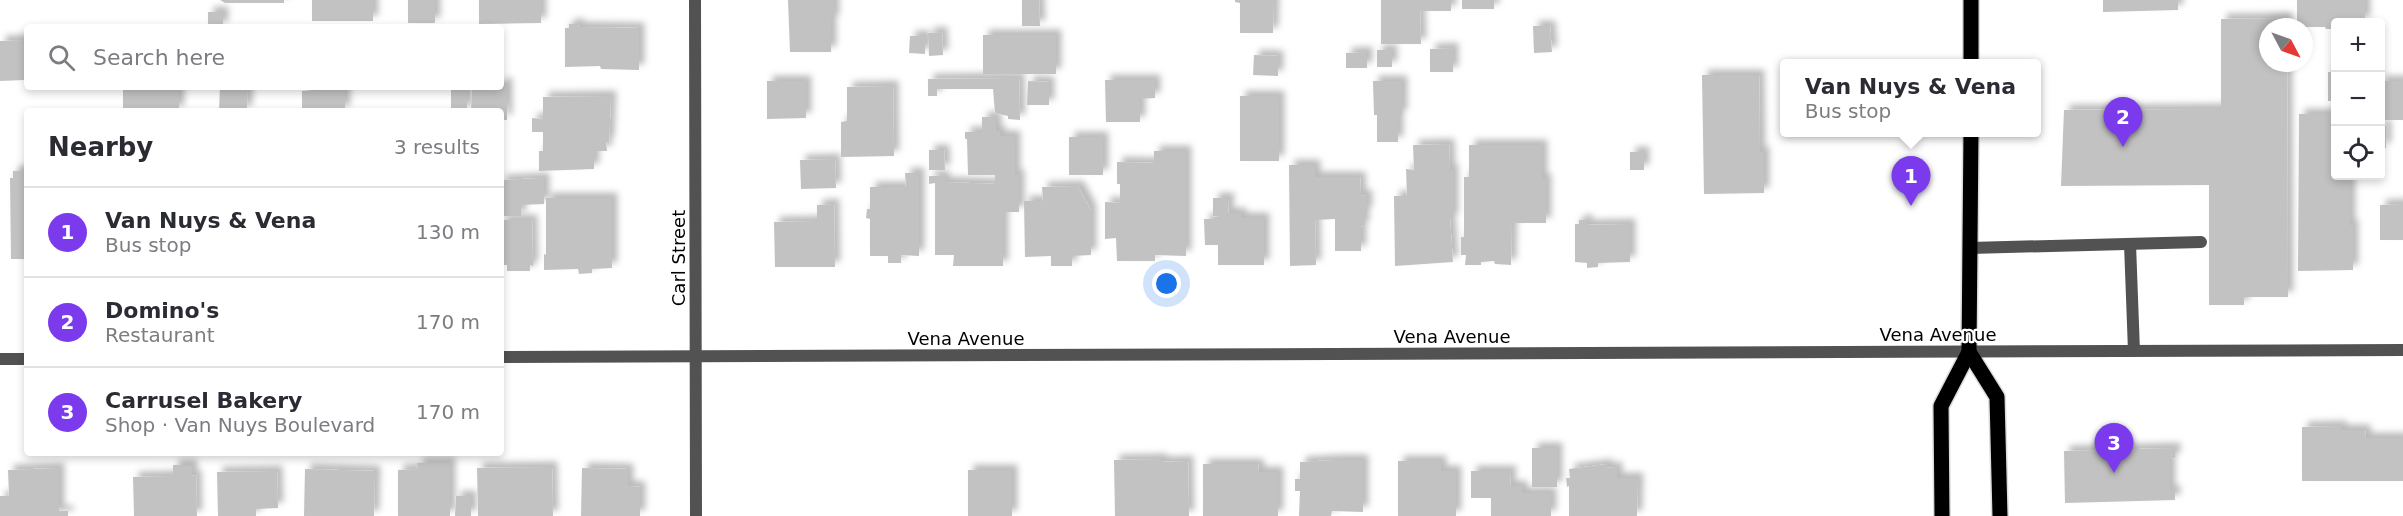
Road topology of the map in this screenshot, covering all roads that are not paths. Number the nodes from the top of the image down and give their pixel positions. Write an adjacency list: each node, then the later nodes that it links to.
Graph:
1 (695, 0): 12 (street, Carl Street)
2 (1971, 0): 3 (main road)
3 (1971, 59)
4 (1971, 137): 7 (main road)
5 (2201, 242): 6 (street)
6 (2130, 244): 7 (street); 9 (street)
7 (1970, 248): 10 (main road)
8 (2403, 350): 9 (street, Vena Avenue)
9 (2134, 351): 10 (street, Vena Avenue)
10 (1969, 352): 12 (street, Vena Avenue); 16 (main road); 17 (main road)
11 (504, 357): 12 (street, Vena Avenue)
12 (696, 357): 15 (street, Carl Street)
13 (0, 359): 14 (street)
14 (24, 359)
15 (696, 516)
16 (1942, 516)
17 (2000, 516)

